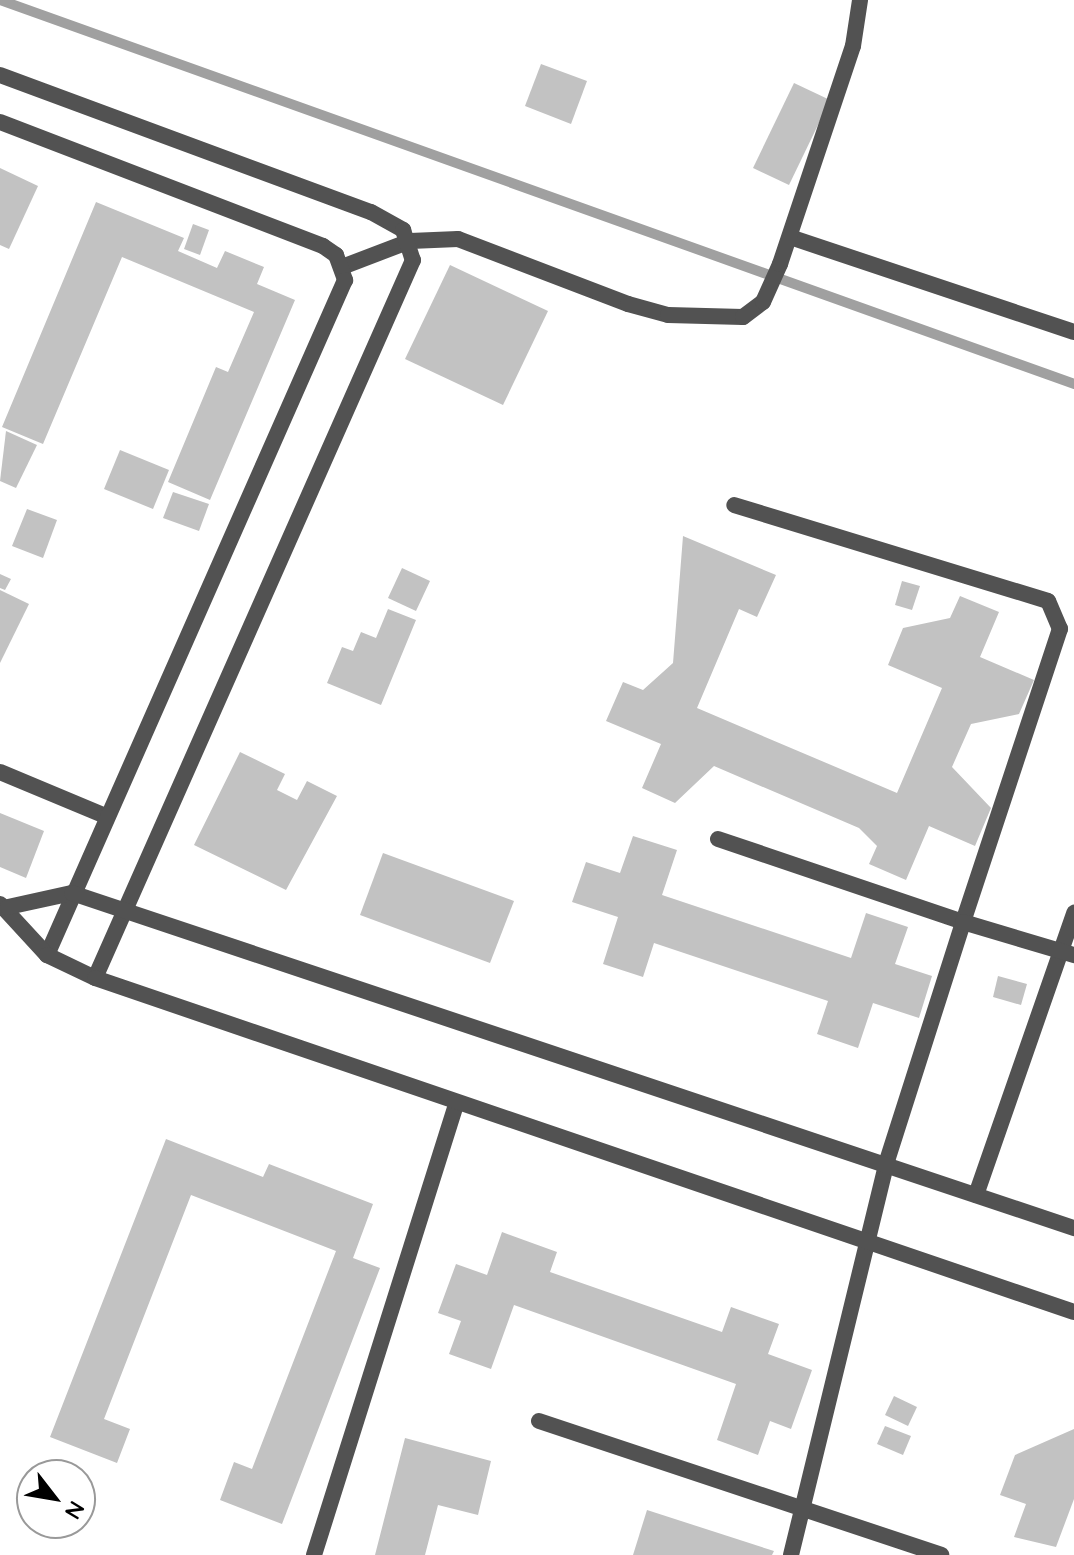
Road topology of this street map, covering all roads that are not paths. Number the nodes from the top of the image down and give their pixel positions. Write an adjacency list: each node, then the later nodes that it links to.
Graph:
1 (860, 0): 4 (street)
2 (0, 75): 5 (street)
3 (0, 122): 6 (street)
4 (790, 237): 5 (street); 7 (street)
5 (410, 241): 6 (street); 14 (street)
6 (342, 267): 10 (street)
7 (1074, 332)
8 (734, 505): 16 (street)
9 (0, 772): 10 (street)
10 (105, 816): 12 (street)
11 (718, 839): 16 (street)
12 (72, 893): 13 (street); 14 (street); 18 (street)
13 (4, 905): 18 (street)
14 (123, 911): 19 (street); 21 (street)
15 (1074, 913): 17 (street)
16 (963, 922): 17 (street); 21 (street)
17 (1068, 952): 22 (street)
18 (47, 955): 19 (street)
19 (95, 978): 20 (street)
20 (456, 1104): 24 (street); 29 (street)
21 (886, 1164): 22 (street); 24 (street)
22 (976, 1195): 23 (street)
23 (1074, 1228)
24 (868, 1243): 25 (street); 27 (street)
25 (1074, 1312)
26 (539, 1421): 27 (street)
27 (804, 1512): 28 (street); 30 (street)
28 (919, 1551): 31 (street)
29 (314, 1555)
30 (791, 1555)
31 (941, 1555)

